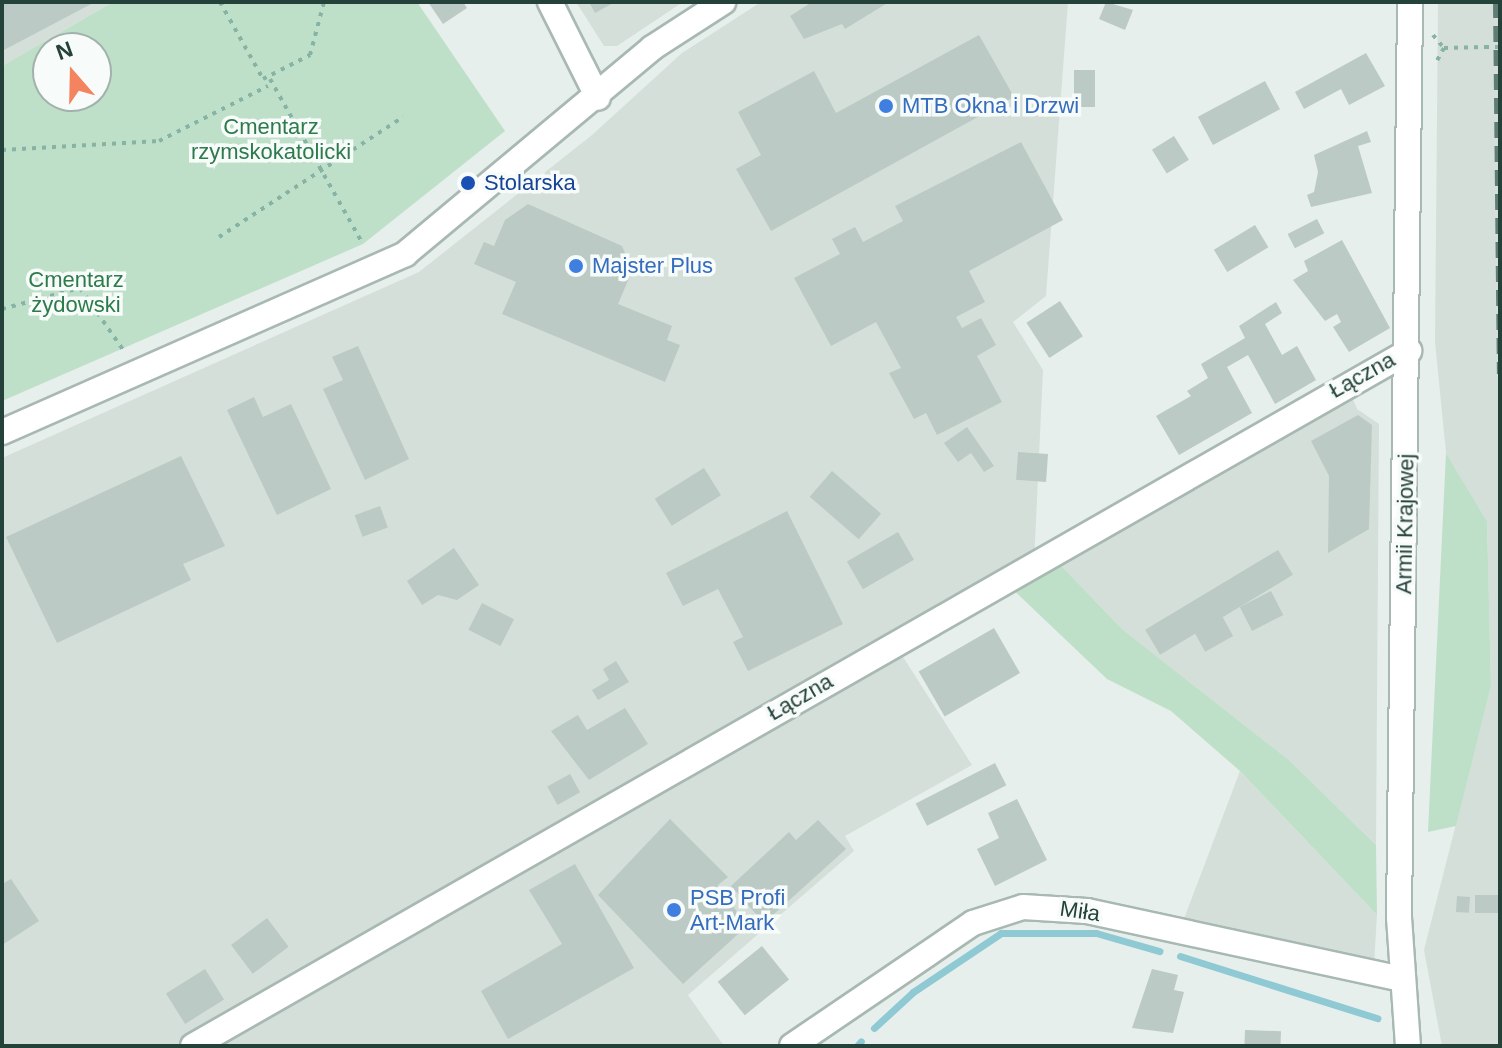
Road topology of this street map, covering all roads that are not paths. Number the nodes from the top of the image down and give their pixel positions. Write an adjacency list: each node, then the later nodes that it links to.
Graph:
1 (550, 2): 4 (street)
2 (723, 2): 4 (street)
3 (1410, 2): 5 (street, Armii Krajowej)
4 (598, 98): 6 (street)
5 (1409, 351): 7 (street, Armii Krajowej); 8 (street, Łączna)
6 (2, 432)
7 (1402, 979): 9 (street, Miła); 10 (street, Armii Krajowej)
8 (193, 1046)
9 (792, 1046)
10 (1408, 1046)

